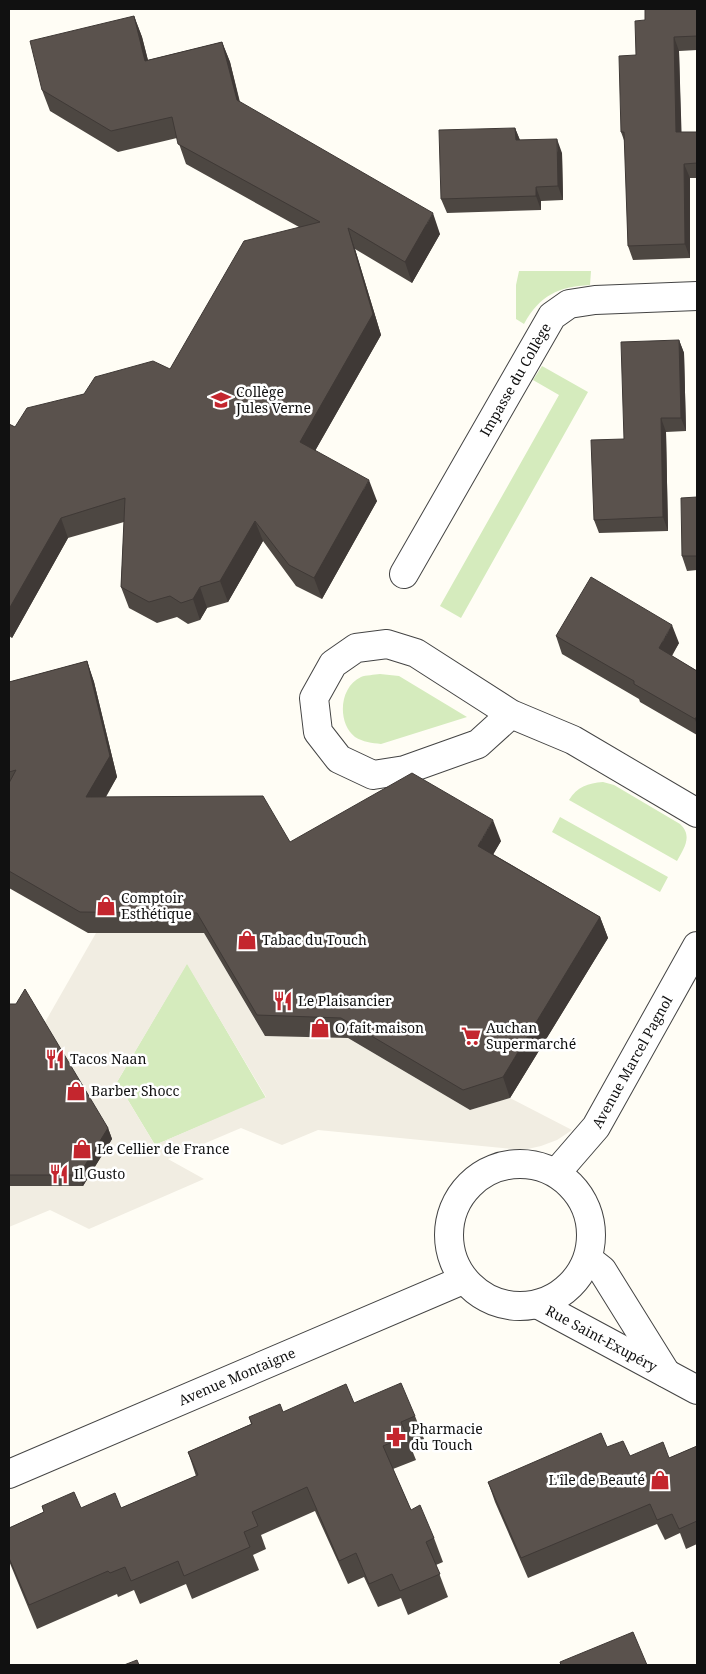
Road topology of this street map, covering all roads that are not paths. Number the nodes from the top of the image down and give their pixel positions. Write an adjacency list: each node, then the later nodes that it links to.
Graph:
1 (697, 296): 2 (street, Impasse du Collège)
2 (404, 574)
3 (511, 714): 3 (street); 4 (street)
4 (697, 813)
5 (697, 946): 6 (street, Avenue Marcel Pagnol)
6 (557, 1172): 7 (street); 8 (street)
7 (588, 1259): 9 (street); 10 (street, Rue Saint-Exupéry)
8 (464, 1280): 9 (street); 12 (street, Avenue Montaigne)
9 (539, 1304): 10 (street, Rue Saint-Exupéry)
10 (666, 1373): 11 (street, Rue Saint-Exupéry)
11 (697, 1390)
12 (9, 1474)

